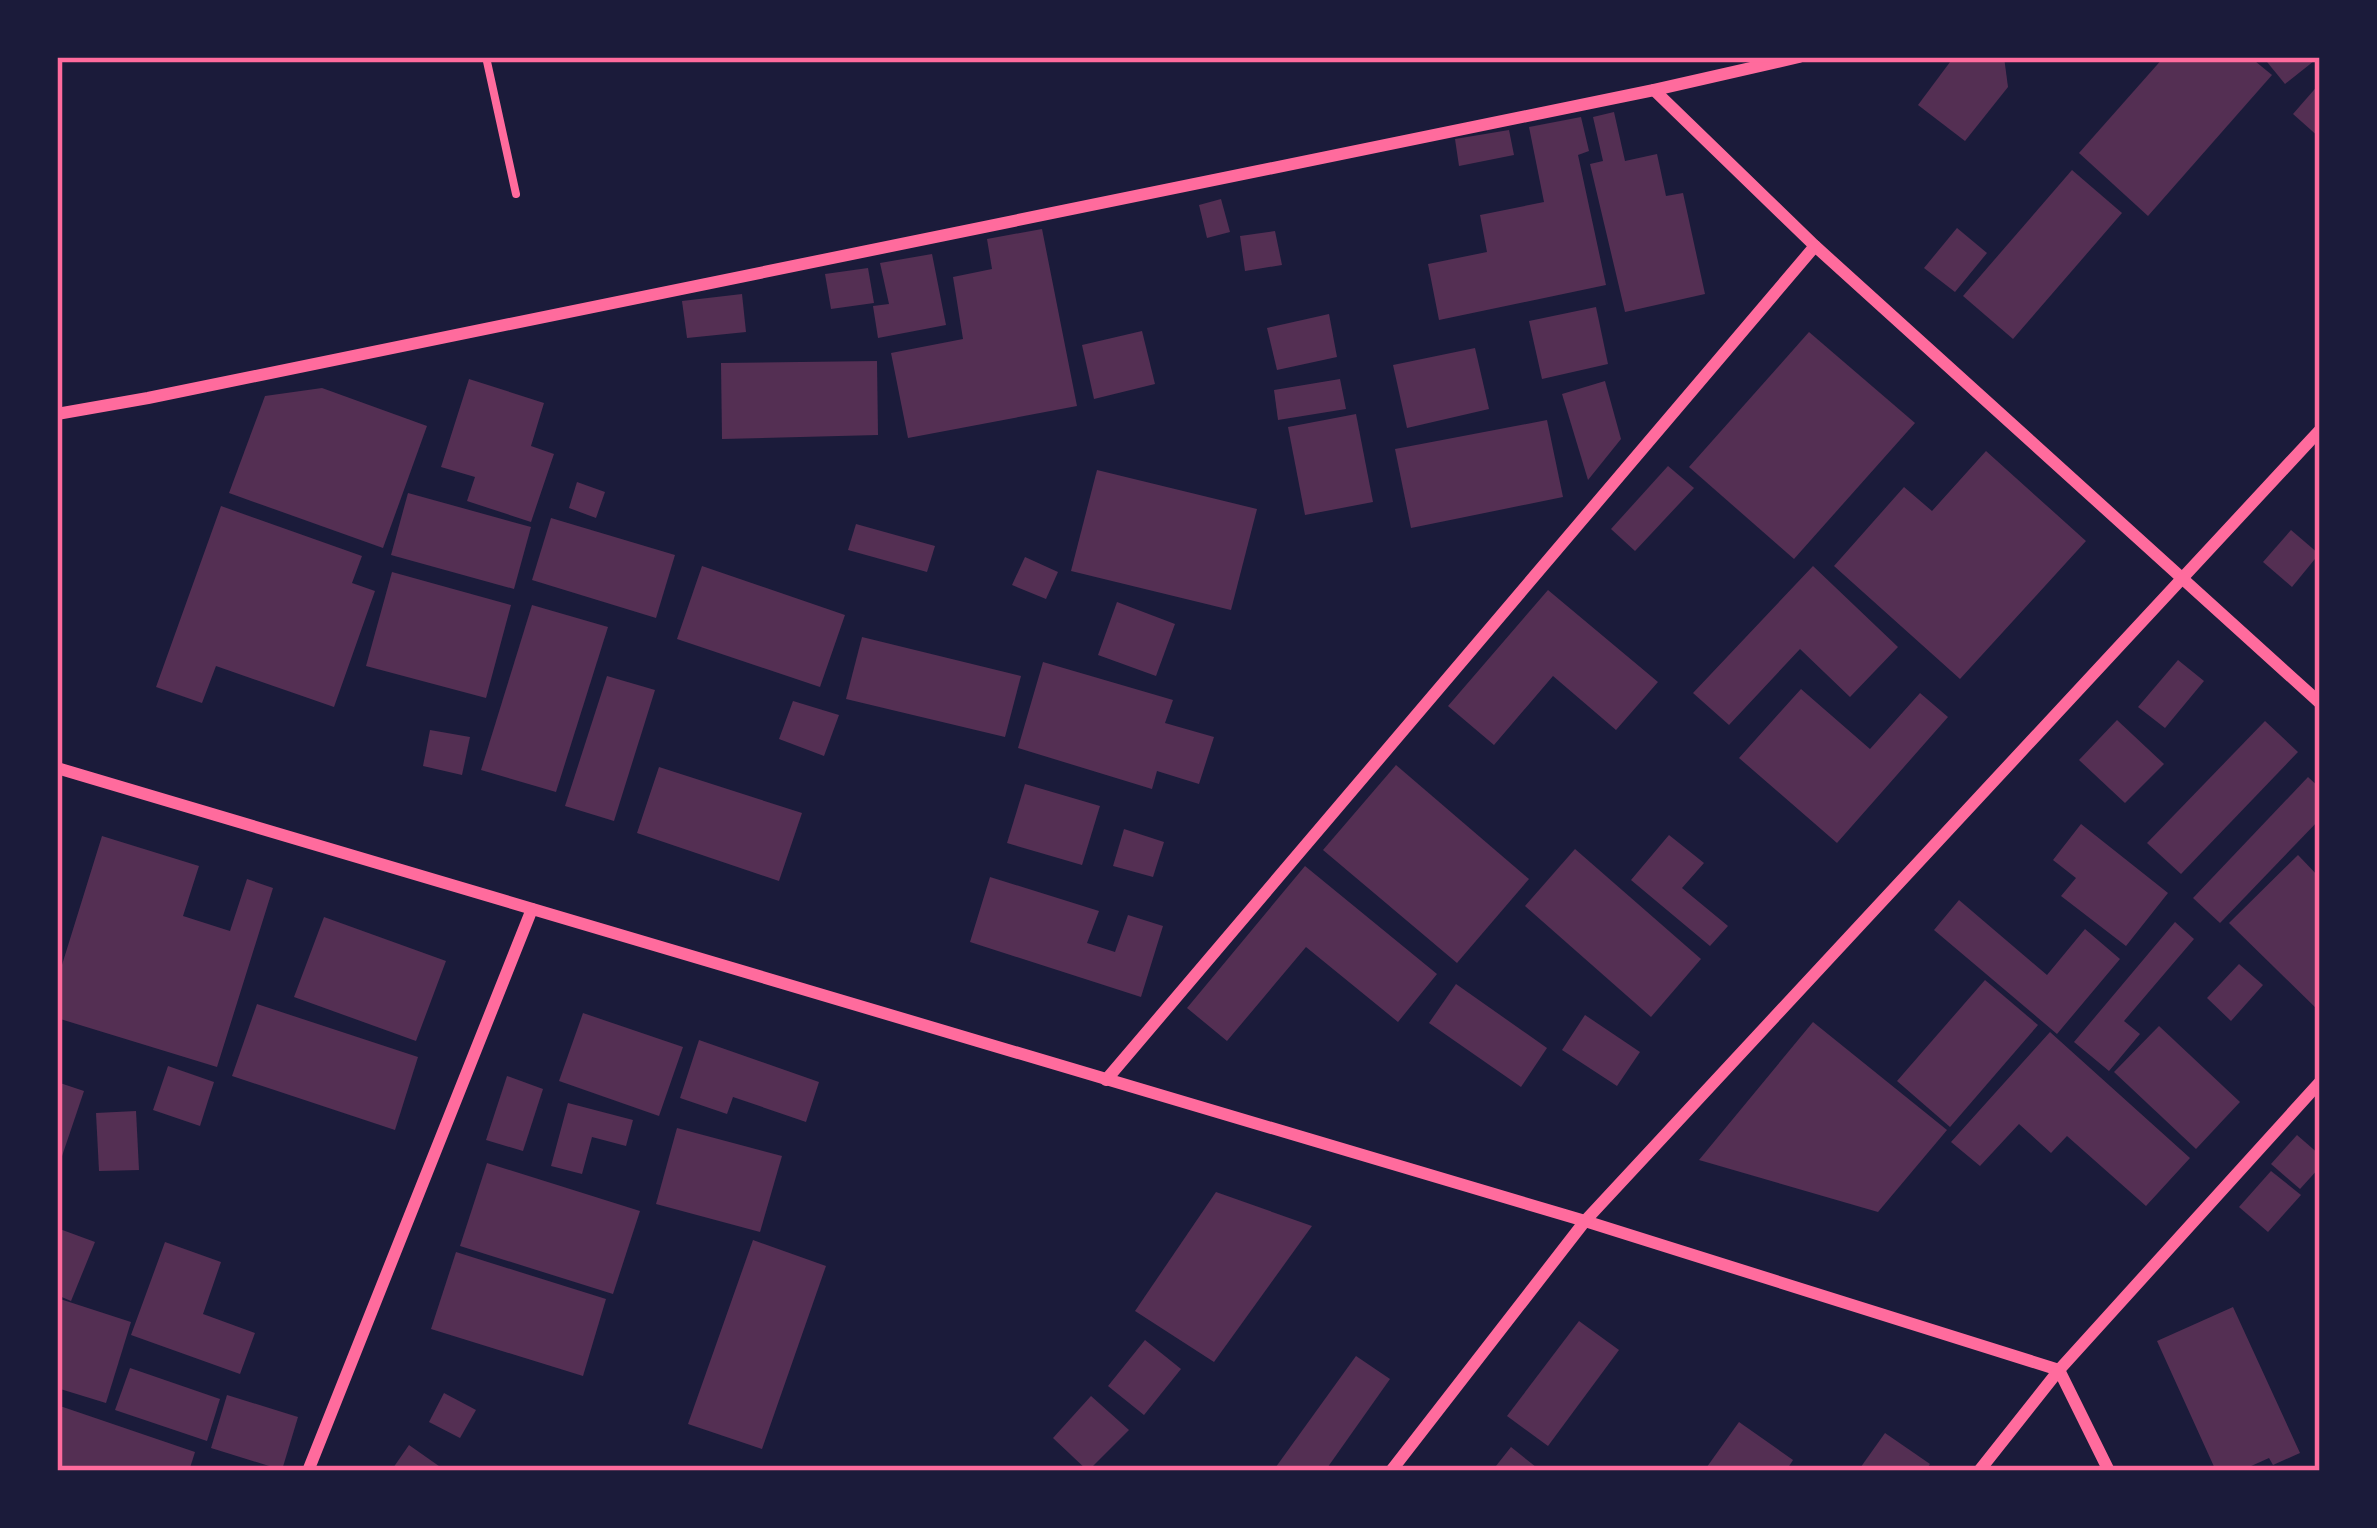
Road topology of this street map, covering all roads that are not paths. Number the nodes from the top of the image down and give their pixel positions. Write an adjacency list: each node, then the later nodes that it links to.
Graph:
1 (1799, 57): 2 (street)
2 (1654, 90): 3 (street); 4 (street)
3 (1815, 246): 6 (street); 10 (street)
4 (57, 414)
5 (2320, 430): 6 (street)
6 (2184, 580): 7 (street); 12 (street)
7 (2320, 703)
8 (57, 768): 9 (street)
9 (532, 909): 10 (street); 14 (street)
10 (1106, 1080): 12 (street)
11 (2320, 1082): 13 (street)
12 (1585, 1221): 13 (street); 15 (street)
13 (2059, 1370): 16 (street); 17 (street)
14 (308, 1471)
15 (1390, 1471)
16 (1979, 1471)
17 (2109, 1471)

